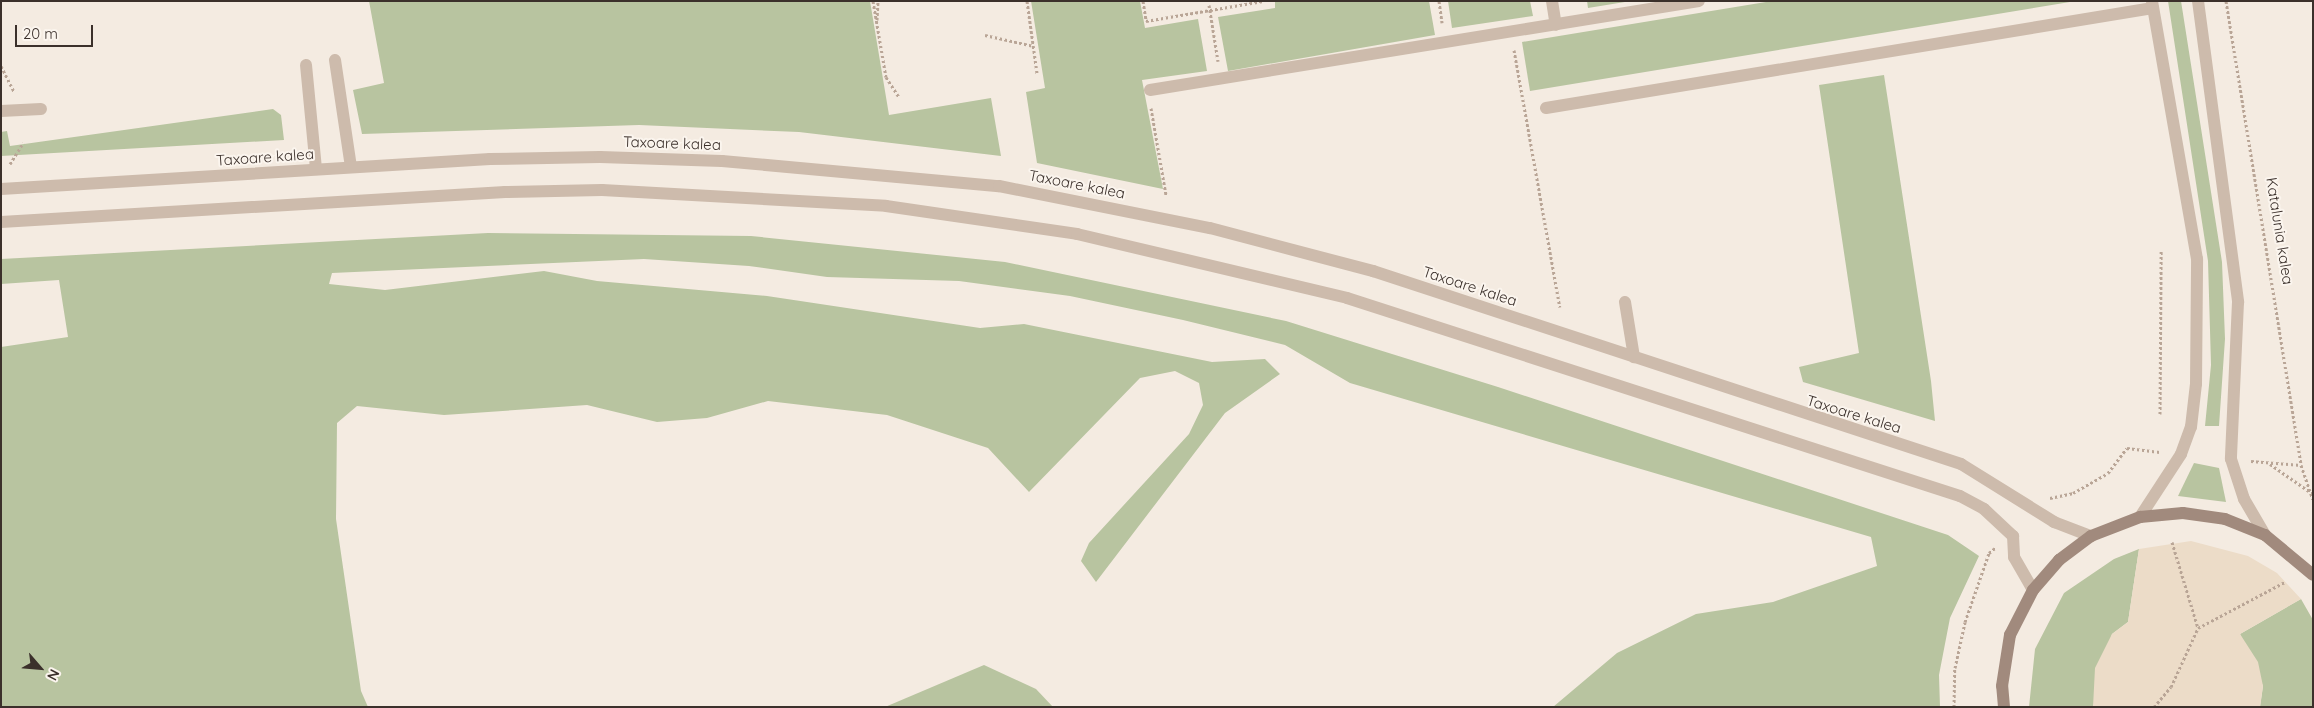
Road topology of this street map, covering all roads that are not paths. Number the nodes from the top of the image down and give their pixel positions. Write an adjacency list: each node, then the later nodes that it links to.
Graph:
1 (1552, 1): 5 (street)
2 (1700, 1): 5 (street)
3 (2198, 1): 19 (street)
4 (2153, 5): 9 (street); 18 (street)
5 (1556, 24): 8 (street)
6 (335, 60): 12 (street)
7 (306, 65): 13 (street)
8 (1150, 95)
9 (1546, 108)
10 (41, 109): 11 (street)
11 (1, 111)
12 (351, 167): 13 (street, Taxoare kalea); 17 (street, Taxoare kalea)
13 (316, 169): 14 (street, Taxoare kalea)
14 (1, 189)
15 (1, 222): 22 (street)
16 (1624, 302): 17 (street)
17 (1634, 357): 20 (street, Taxoare kalea)
18 (2140, 517): 19 (main road); 20 (main road)
19 (2265, 535): 21 (main road)
20 (2091, 536): 22 (main road)
21 (2313, 575)
22 (2033, 590): 23 (main road)
23 (2004, 707)

